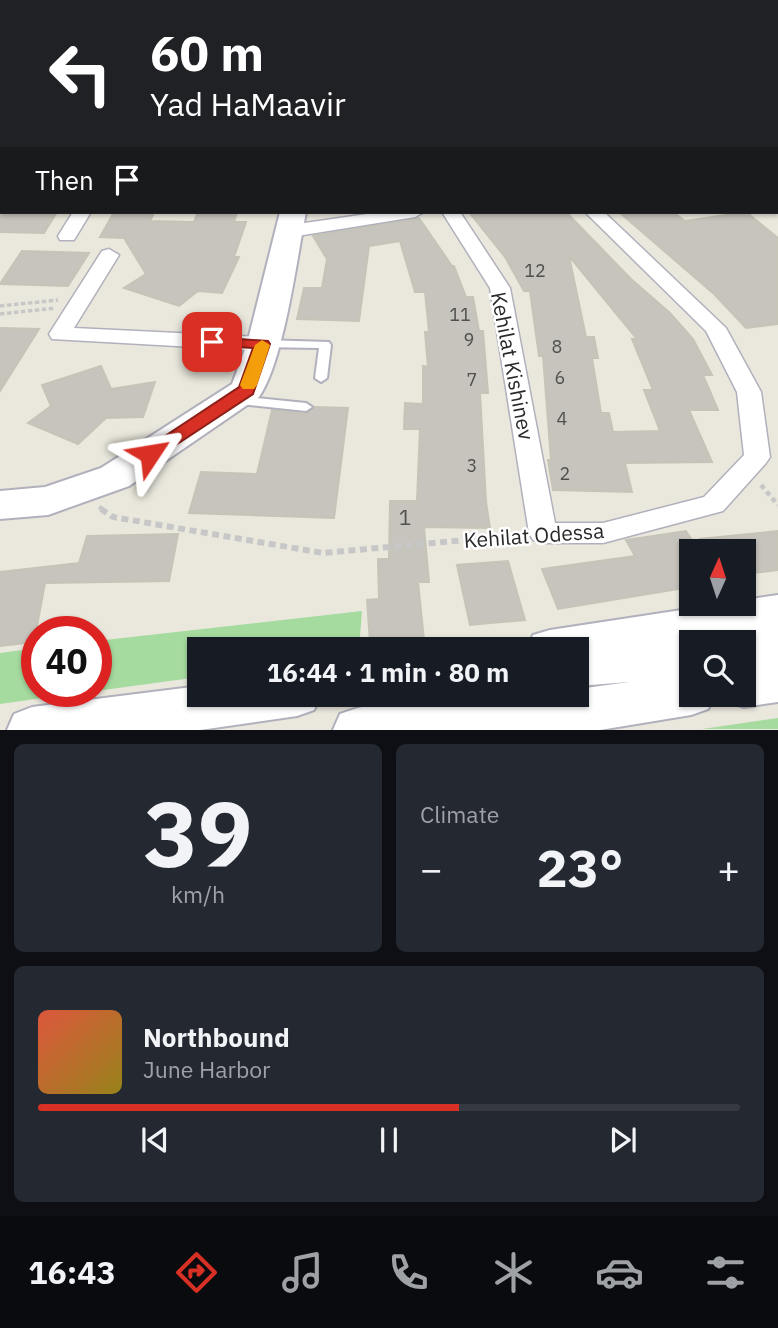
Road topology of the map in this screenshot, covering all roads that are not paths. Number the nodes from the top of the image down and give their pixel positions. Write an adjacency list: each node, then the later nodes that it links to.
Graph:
1 (81, 214): 6 (street)
2 (388, 214): 5 (street)
3 (452, 214): 13 (street, Kehilat Kishinev)
4 (596, 214): 13 (street, Kehilat Odessa)
5 (292, 221): 8 (street)
6 (67, 236)
7 (108, 255): 8 (street)
8 (263, 344): 9 (lane); 10 (street)
9 (321, 378)
10 (232, 400): 11 (lane); 12 (street)
11 (306, 407)
12 (0, 505)
13 (543, 533)
14 (778, 613): 16 (street)
15 (778, 642): 17 (street)
16 (589, 643)
17 (756, 646)
18 (589, 665): 19 (street)
19 (679, 670)
20 (679, 671): 23 (street)
21 (679, 672): 29 (street)
22 (778, 681): 24 (street)
23 (589, 683)
24 (756, 684)
25 (204, 707): 27 (street)
26 (472, 707): 28 (street)
27 (32, 730)
28 (358, 730)
29 (439, 730)

